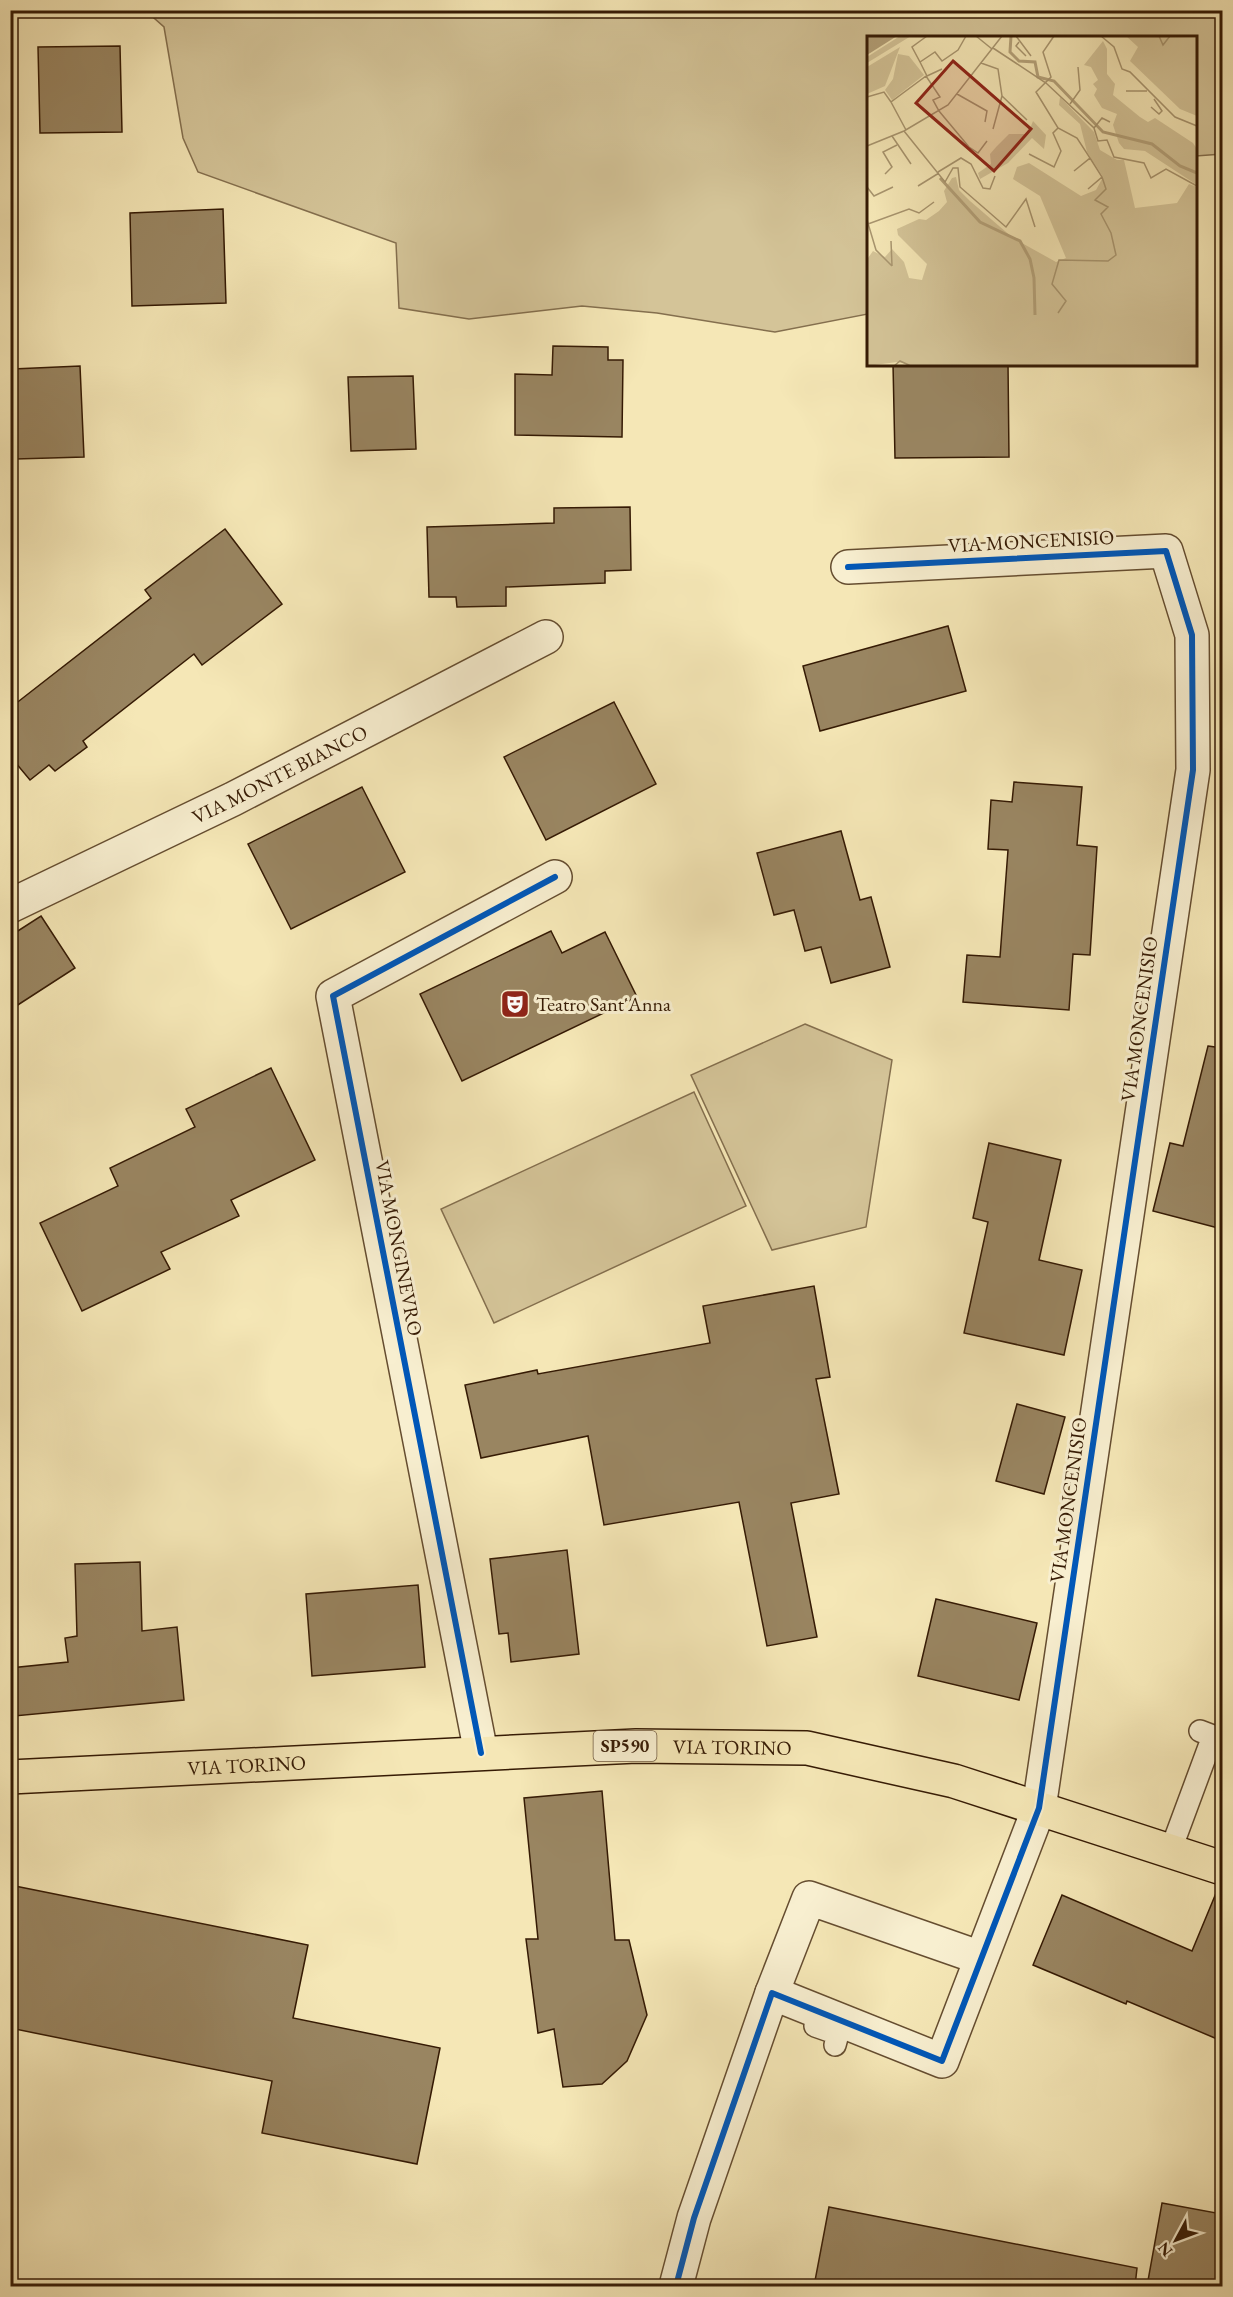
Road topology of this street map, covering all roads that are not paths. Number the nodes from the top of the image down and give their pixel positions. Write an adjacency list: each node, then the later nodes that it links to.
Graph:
1 (848, 567): 8 (street, VIA MONCENISIO)
2 (546, 638): 4 (street, VIA MONTE BIANCO)
3 (555, 877): 6 (street, VIA MONGINEVRO)
4 (10, 906)
5 (1200, 1731): 9 (lane)
6 (481, 1754): 7 (main road, VIA TORINO / SP590); 8 (main road, VIA TORINO / SP590)
7 (10, 1777)
8 (1039, 1808): 9 (main road, VIA TORINO / SP590); 11 (street)
9 (1170, 1852): 10 (main road, VIA TORINO / SP590)
10 (1222, 1868)
11 (981, 1958): 12 (street); 12 (street)
12 (769, 2001): 13 (lane); 14 (street)
13 (835, 2045)
14 (676, 2286)

